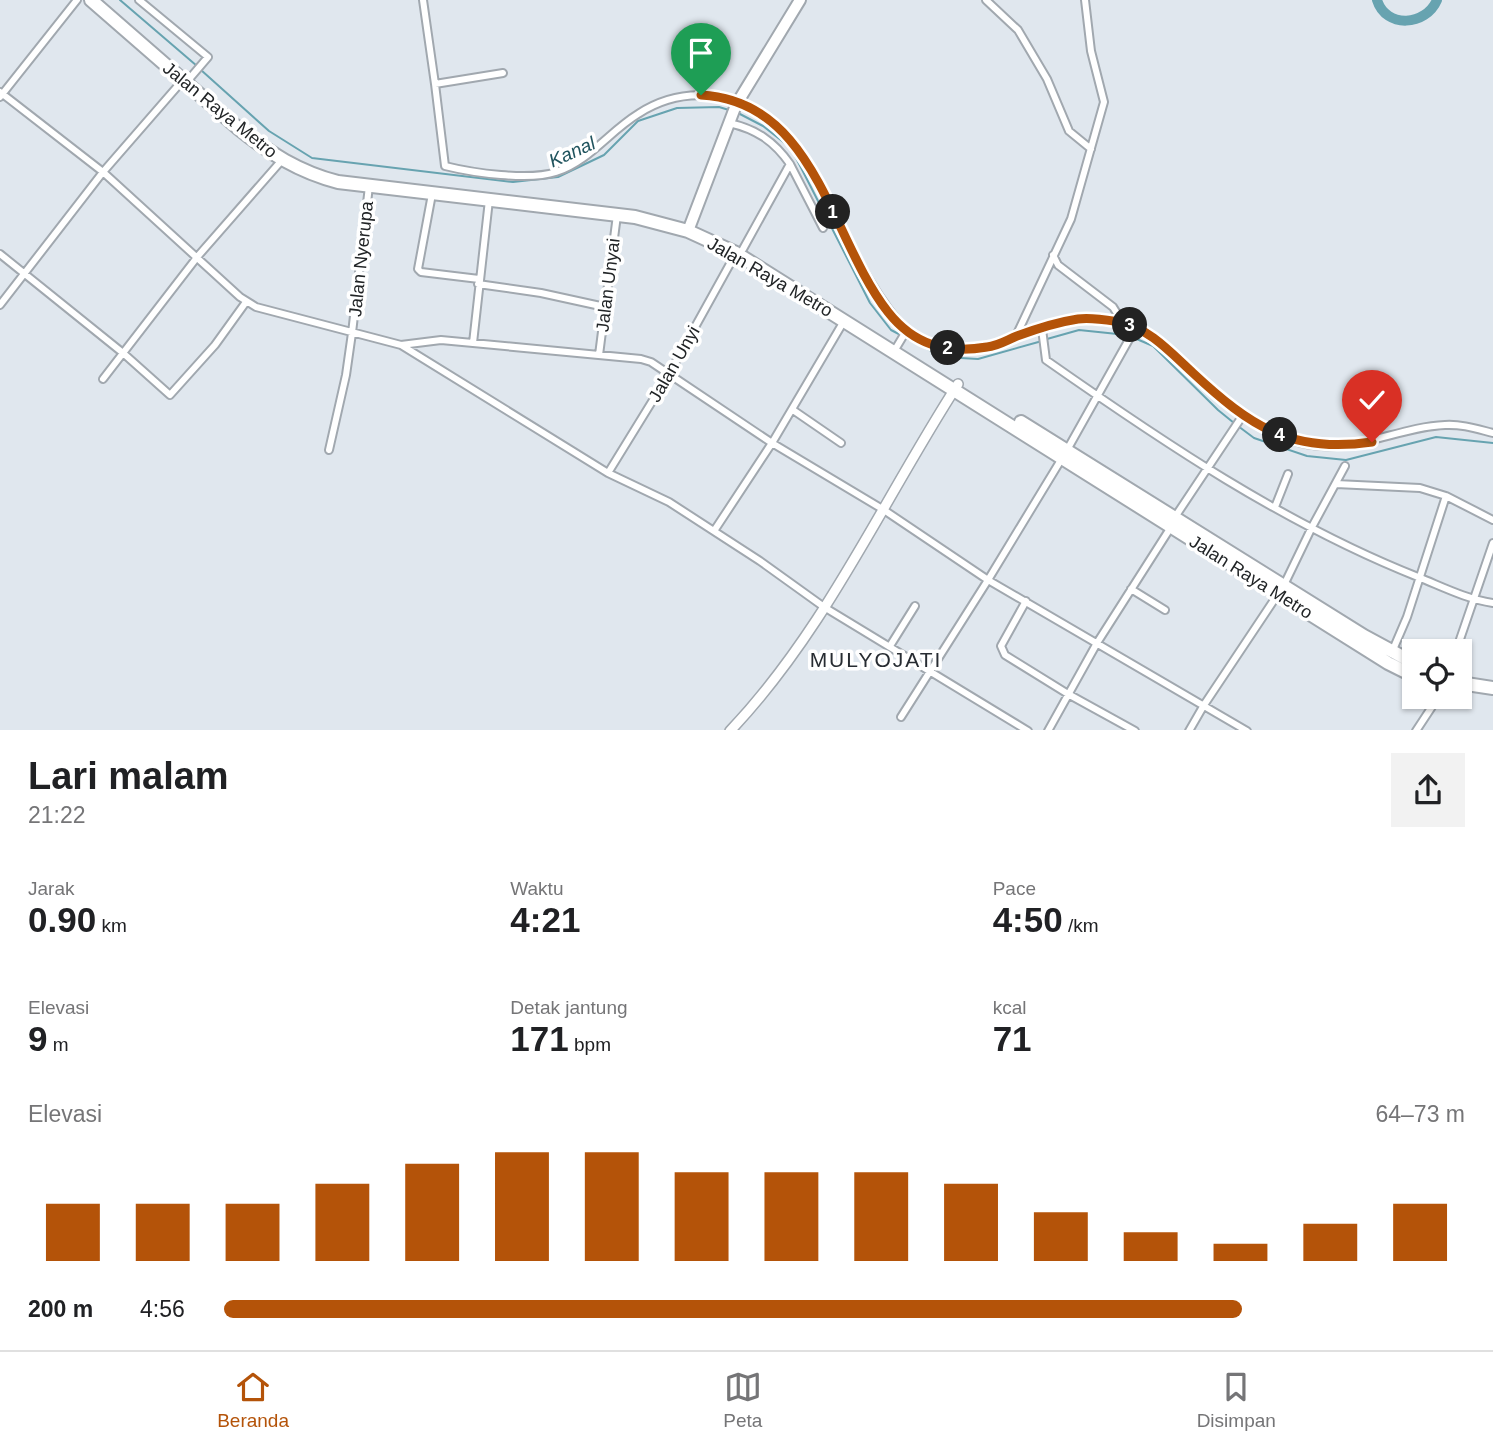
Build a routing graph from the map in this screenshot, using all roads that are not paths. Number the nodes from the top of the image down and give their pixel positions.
1 (77, 0) edge
2 (91, 0) edge
3 (100, 0) edge
4 (139, 0) edge
5 (423, 0) edge
6 (800, 0) edge
7 (986, 0) edge
8 (1084, 0) edge
9 (503, 73) dead end
10 (186, 79) junction
11 (435, 84) junction
12 (1, 94) edge
13 (737, 103) junction
14 (730, 121) junction
15 (1091, 149) junction
16 (282, 160) junction
17 (790, 164) junction
18 (103, 172) junction
19 (369, 186) junction
20 (432, 194) junction
21 (489, 200) junction
22 (617, 214) junction
23 (689, 229) junction
24 (823, 229) dead end
25 (740, 251) junction
26 (0, 254) edge
27 (1053, 255) junction
28 (198, 256) junction
29 (25, 274) junction
30 (478, 281) junction
31 (246, 302) junction
32 (0, 305) edge
33 (605, 307) junction
34 (844, 321) junction
35 (1123, 323) junction
36 (1136, 330) junction
37 (1042, 331) junction
38 (352, 332) junction
39 (906, 334) junction
40 (1016, 337) junction
41 (473, 343) junction
42 (401, 345) junction
43 (897, 347) junction
44 (123, 353) junction
45 (599, 355) junction
46 (669, 374) junction
47 (103, 379) dead end
48 (956, 387) junction
49 (1098, 396) junction
50 (793, 410) junction
51 (1242, 416) junction
52 (1493, 433) edge
53 (772, 443) junction
54 (841, 443) dead end
55 (329, 450) dead end
56 (1065, 453) junction
57 (1345, 466) dead end
58 (1206, 468) junction
59 (608, 473) junction
60 (1288, 474) dead end
61 (1336, 484) junction
62 (1446, 496) junction
63 (1275, 507) junction
64 (884, 510) junction
65 (1493, 520) edge
66 (1173, 522) junction
67 (1312, 527) junction
68 (714, 531) junction
69 (1493, 543) edge
70 (1419, 578) junction
71 (988, 580) junction
72 (1131, 589) junction
73 (1282, 589) junction
74 (1473, 600) junction
75 (1026, 601) junction
76 (1493, 603) edge
77 (915, 606) dead end
78 (824, 607) junction
79 (1165, 610) dead end
80 (1460, 639) edge
81 (1097, 643) junction
82 (890, 646) junction
83 (1392, 652) junction
84 (1402, 657) edge
85 (1402, 670) edge
86 (929, 671) junction
87 (1472, 685) edge
88 (1493, 688) edge
89 (1472, 691) edge
90 (1493, 693) edge
91 (1068, 694) junction
92 (1204, 705) junction
93 (1430, 709) edge
94 (901, 717) dead end
95 (730, 730) edge
96 (1028, 730) edge
97 (1048, 730) edge
98 (1135, 730) edge
99 (1189, 730) edge
100 (1247, 730) edge
101 (1416, 730) edge

1 - 12 street
2 - 10 highway, Jalan Raya Metro
3 - 10 highway
4 - 10 street
5 - 11 street
6 - 13 main road
7 - 15 street
8 - 15 street
9 - 11 street
10 - 16 highway, Jalan Raya Metro
10 - 18 street
10 - 23 highway
11 - 13 street
12 - 18 street
13 - 14 main road
13 - 39 street
14 - 17 street
14 - 23 main road
15 - 27 street
16 - 19 highway, Jalan Raya Metro
16 - 28 street
17 - 24 street
17 - 25 street, Jalan Unyi
18 - 28 street
18 - 29 street
19 - 20 highway, Jalan Raya Metro
19 - 38 street, Jalan Nyerupa
20 - 21 highway, Jalan Raya Metro
20 - 30 street
21 - 22 highway, Jalan Raya Metro
21 - 30 street
22 - 23 highway, Jalan Raya Metro
22 - 33 street, Jalan Unyai
23 - 25 highway
25 - 34 highway, Jalan Raya Metro
25 - 43 highway
25 - 46 street, Jalan Unyi
26 - 29 street
27 - 35 street
27 - 40 street
28 - 31 street
28 - 44 street
29 - 32 street
29 - 44 street
30 - 33 street
30 - 41 street
31 - 38 street
31 - 44 street
33 - 45 street, Jalan Unyai
34 - 48 highway, Jalan Raya Metro
34 - 50 street
35 - 36 street
35 - 37 street
36 - 49 street
36 - 51 street
37 - 40 street
37 - 49 street
38 - 42 street
38 - 55 street, Jalan Nyerupa
39 - 40 street
39 - 43 street
41 - 42 street
41 - 45 street
42 - 59 street
43 - 48 highway
44 - 47 street
45 - 46 street
46 - 53 street
46 - 59 street, Jalan Unyi
48 - 56 highway
48 - 64 street
49 - 56 street
49 - 58 street
50 - 53 street
50 - 54 street
51 - 52 street
51 - 58 street
53 - 64 street
53 - 68 street
56 - 66 highway
56 - 71 street
57 - 61 street
58 - 63 street
58 - 66 street
59 - 68 street
60 - 63 street
61 - 62 street
61 - 67 street
62 - 65 street
62 - 70 street
63 - 67 street
64 - 71 street
64 - 78 street
66 - 72 street
66 - 73 highway
67 - 70 street
67 - 73 street
68 - 78 street
69 - 74 street
70 - 74 street
70 - 83 street
71 - 75 street
71 - 86 street
72 - 79 street
72 - 81 street
73 - 83 highway
73 - 85 highway, Jalan Raya Metro
73 - 92 street
74 - 76 street
74 - 80 street
75 - 81 street
75 - 91 street
77 - 82 street
78 - 82 street
78 - 95 street
81 - 91 street
81 - 92 street
82 - 86 street
83 - 84 highway
86 - 94 street
86 - 96 street
87 - 88 highway
89 - 90 highway
91 - 97 street
91 - 98 street
92 - 99 street
92 - 100 street
93 - 101 street

